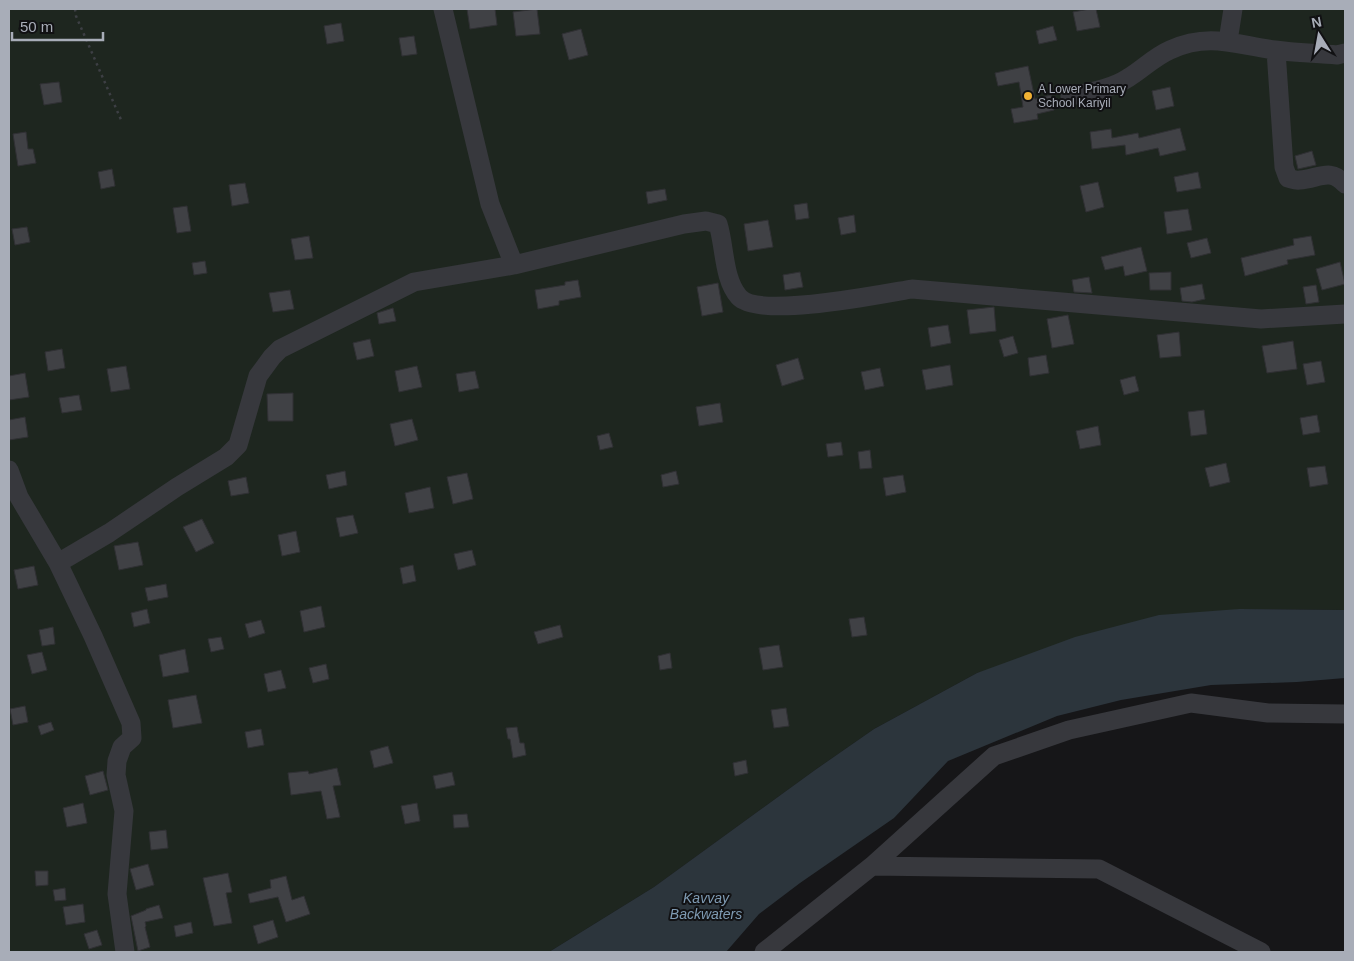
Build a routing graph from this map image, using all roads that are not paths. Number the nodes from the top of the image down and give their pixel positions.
1 (443, 9) edge
2 (1233, 9) edge
3 (1228, 41) junction
4 (1276, 50) junction
5 (1345, 53) edge
6 (1070, 96) dead end
7 (1345, 184) edge
8 (514, 265) junction
9 (1345, 314) edge
10 (9, 470) edge
11 (58, 563) junction
12 (1345, 714) edge
13 (872, 866) junction
14 (125, 952) edge
15 (764, 952) edge
16 (1261, 952) edge

1 - 8 street
2 - 3 street
3 - 4 street
3 - 6 street
4 - 5 street
4 - 7 street
8 - 9 street
8 - 11 street
10 - 11 street
11 - 14 street
12 - 13 street
13 - 15 street
13 - 16 street

